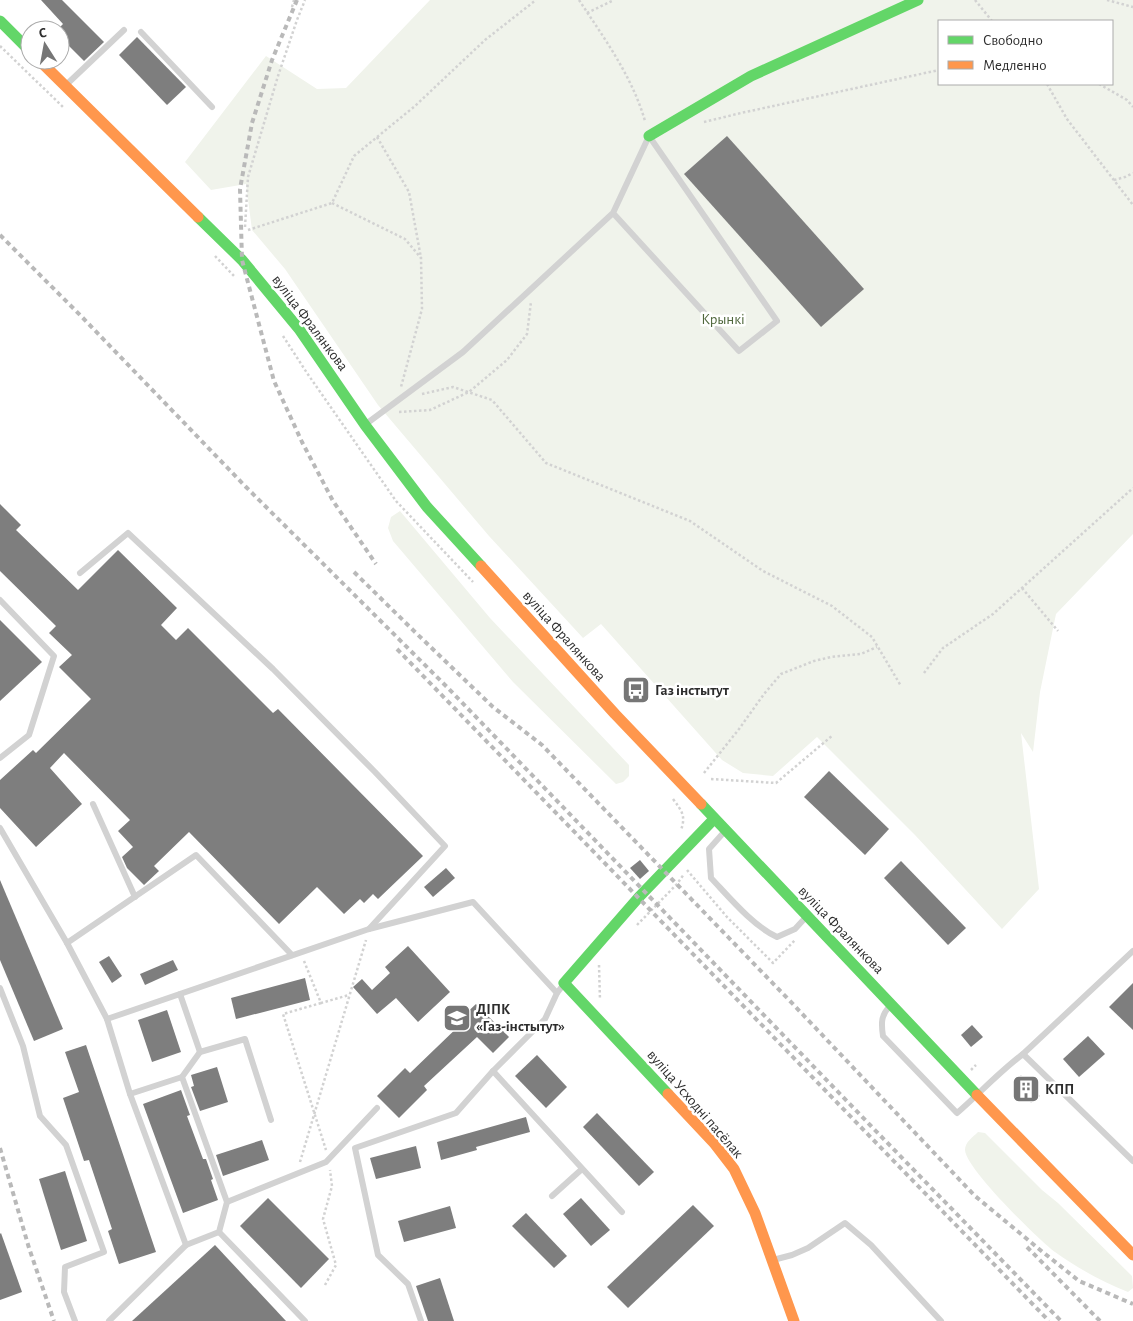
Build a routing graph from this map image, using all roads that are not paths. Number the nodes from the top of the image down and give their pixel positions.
1 (918, 0) edge
2 (0, 21) edge
3 (124, 30) dead end
4 (141, 32) dead end
5 (20, 41) edge
6 (49, 70) edge
7 (65, 86) junction
8 (212, 107) dead end
9 (649, 136) junction
10 (613, 213) junction
11 (365, 425) junction
12 (80, 572) dead end
13 (0, 600) edge
14 (0, 758) edge
15 (93, 804) dead end
16 (714, 819) junction
17 (0, 828) edge
18 (726, 831) junction
19 (135, 897) junction
20 (807, 916) junction
21 (369, 929) junction
22 (67, 943) junction
23 (1133, 951) edge
24 (292, 955) junction
25 (564, 983) junction
26 (0, 988) edge
27 (557, 993) junction
28 (180, 994) junction
29 (891, 1005) junction
30 (107, 1019) junction
31 (200, 1052) junction
32 (1023, 1054) junction
33 (493, 1071) junction
34 (182, 1076) junction
35 (130, 1094) junction
36 (978, 1096) junction
37 (377, 1108) dead end
38 (272, 1120) dead end
39 (1133, 1162) edge
40 (582, 1169) junction
41 (552, 1196) dead end
42 (227, 1202) junction
43 (622, 1212) dead end
44 (219, 1232) junction
45 (186, 1246) junction
46 (1133, 1255) edge
47 (773, 1260) junction
48 (75, 1321) edge
49 (109, 1321) edge
50 (305, 1321) edge
51 (421, 1321) edge
52 (794, 1321) edge
53 (941, 1321) edge

1 - 9 main road
2 - 5 main road
3 - 7 lane
4 - 8 lane
6 - 7 main road, вуліца Фралянкова
7 - 11 main road, вуліца Фралянкова
9 - 10 lane
9 - 10 lane
10 - 11 lane
11 - 16 main road, вуліца Фралянкова
12 - 21 lane
13 - 14 lane
15 - 19 lane
16 - 18 main road, вуліца Фралянкова
16 - 25 main road
17 - 22 lane
18 - 20 main road, вуліца Фралянкова
18 - 20 lane
19 - 22 lane
19 - 24 lane
20 - 29 main road, вуліца Фралянкова
21 - 24 lane
21 - 27 lane
22 - 30 lane
23 - 32 lane
24 - 28 lane
25 - 27 lane
25 - 47 main road, вуліца Усходні пасёлак
26 - 48 lane
27 - 33 lane
28 - 30 lane
28 - 31 lane
29 - 36 main road, вуліца Фралянкова
29 - 36 lane
30 - 35 lane
31 - 34 lane
31 - 38 lane
32 - 36 lane
32 - 39 lane
33 - 40 lane
33 - 51 lane
34 - 35 lane
34 - 42 lane
35 - 45 lane
36 - 46 main road, вуліца Фралянкова
37 - 42 lane
40 - 41 lane
40 - 43 lane
42 - 44 lane
44 - 45 lane
44 - 50 lane
45 - 49 lane
47 - 52 main road, вуліца Усходні пасёлак
47 - 53 lane

